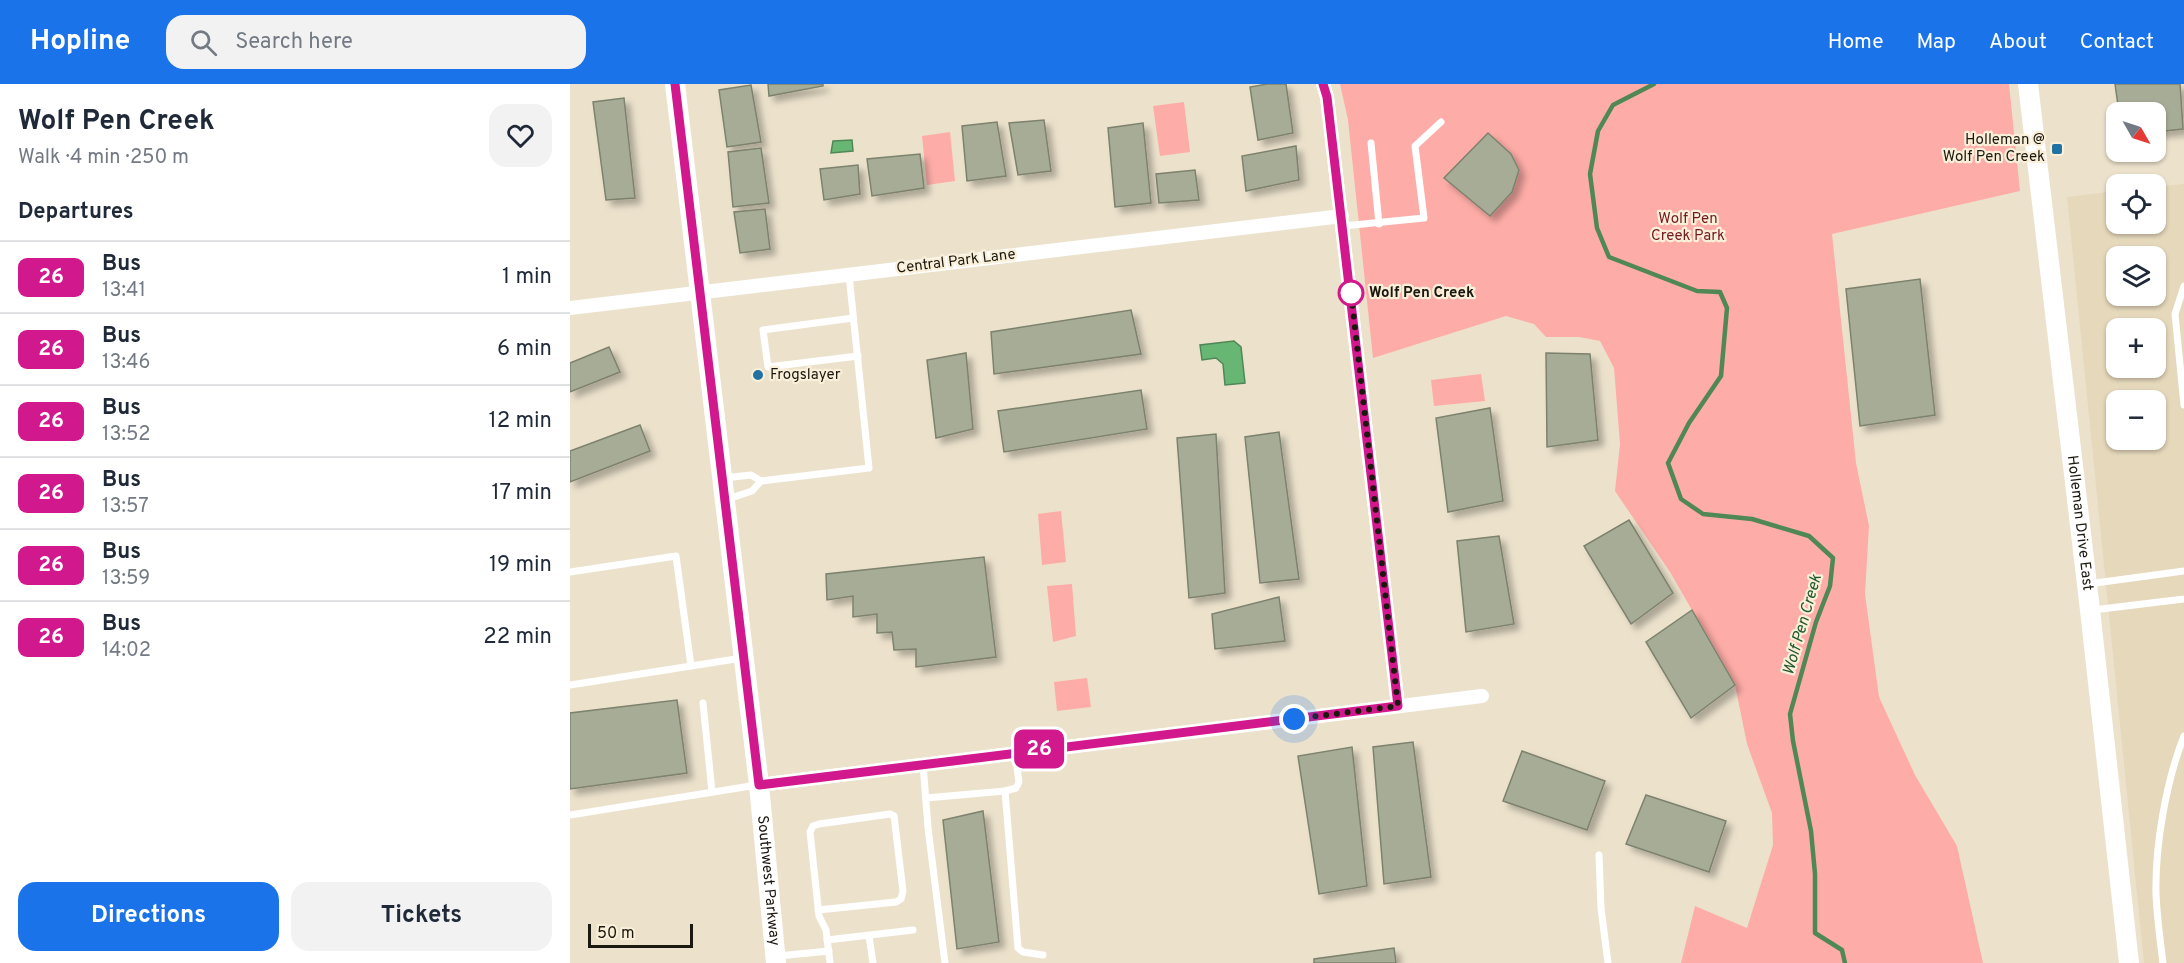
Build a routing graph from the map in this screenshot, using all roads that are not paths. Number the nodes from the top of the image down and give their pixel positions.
1 (675, 84) edge
2 (1323, 84) edge
3 (2028, 84) edge
4 (1441, 122) dead end
5 (1371, 143) dead end
6 (1342, 221) junction
7 (1379, 224) junction
8 (849, 275) junction
9 (2184, 286) edge
10 (699, 294) junction
11 (570, 308) edge
12 (853, 318) junction
13 (858, 356) junction
14 (2184, 405) edge
15 (722, 478) junction
16 (761, 481) junction
17 (726, 500) junction
18 (570, 572) edge
19 (2184, 572) edge
20 (2086, 585) junction
21 (2184, 599) edge
22 (2090, 610) junction
23 (744, 657) junction
24 (691, 666) junction
25 (570, 686) edge
26 (1482, 696) dead end
27 (703, 703) dead end
28 (1398, 706) junction
29 (2184, 736) edge
30 (1015, 752) junction
31 (923, 764) junction
32 (759, 785) junction
33 (1005, 791) junction
34 (711, 792) junction
35 (926, 798) junction
36 (570, 815) edge
37 (1599, 855) dead end
38 (818, 910) junction
39 (913, 930) dead end
40 (869, 936) junction
41 (827, 940) junction
42 (829, 951) junction
43 (1043, 955) dead end
44 (776, 960) edge
45 (830, 963) edge
46 (873, 963) edge
47 (945, 963) edge
48 (1608, 963) edge
49 (2129, 963) edge
50 (2163, 963) edge

1 - 10 main road, Southwest Parkway
2 - 6 street
3 - 20 main road, Holleman Drive East
4 - 7 lane
5 - 7 lane
6 - 7 lane
6 - 8 street, Central Park Lane
6 - 28 street
8 - 10 street, Central Park Lane
8 - 12 lane
9 - 14 lane
10 - 11 street, Central Park Lane
10 - 15 main road, Southwest Parkway
12 - 13 lane
12 - 13 lane
13 - 16 lane
15 - 16 lane
15 - 17 main road, Southwest Parkway
16 - 17 lane
17 - 23 main road, Southwest Parkway
18 - 24 lane
19 - 20 lane
20 - 22 main road, Holleman Drive East
21 - 22 lane
22 - 49 main road, Holleman Drive East
23 - 24 lane
23 - 32 main road, Southwest Parkway
24 - 25 lane
26 - 28 street
27 - 34 lane
28 - 30 street
29 - 50 lane
30 - 31 street
30 - 33 lane
31 - 32 street
31 - 35 lane
32 - 34 lane
32 - 44 main road, Southwest Parkway
33 - 35 lane
33 - 43 lane
34 - 36 lane
35 - 47 lane
37 - 48 lane
38 - 38 lane
38 - 41 lane
39 - 40 lane
40 - 41 lane
40 - 46 lane
41 - 42 lane
42 - 44 lane
42 - 45 lane

